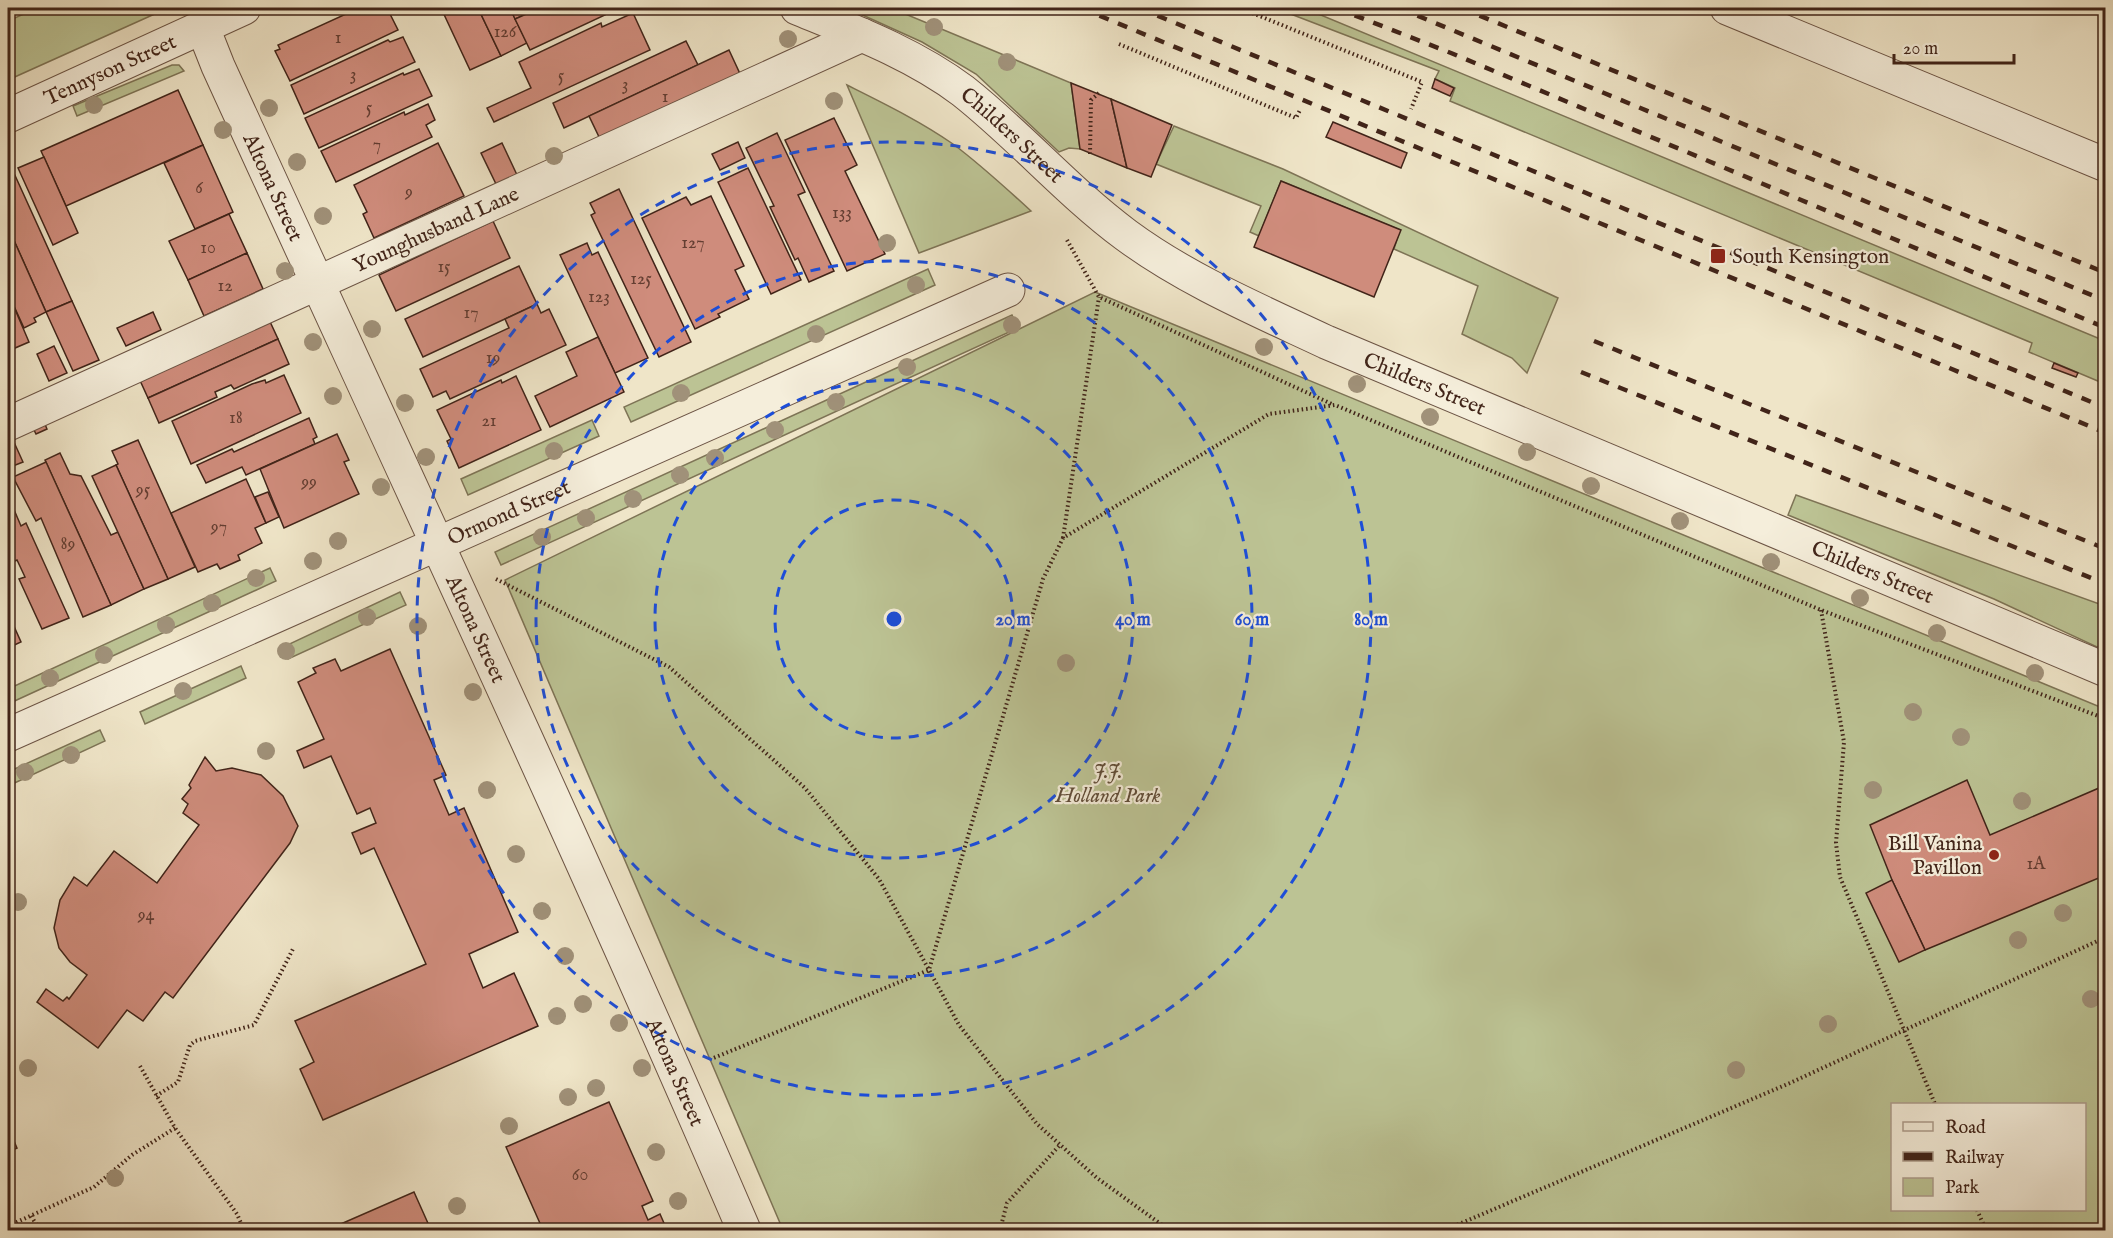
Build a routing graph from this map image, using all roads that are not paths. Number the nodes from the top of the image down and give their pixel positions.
1 (244, 8) edge
2 (797, 8) edge
3 (1727, 8) edge
4 (203, 28) junction
5 (862, 35) junction
6 (8, 116) edge
7 (2106, 165) edge
8 (317, 283) junction
9 (1008, 290) dead end
10 (8, 424) edge
11 (438, 544) junction
12 (2106, 670) edge
13 (8, 735) edge
14 (744, 1230) edge

1 - 4 street, Tennyson Street
2 - 5 street, Childers Street
3 - 7 street
4 - 6 street, Tennyson Street
4 - 8 street, Altona Street
5 - 8 street, Younghusband Lane
5 - 12 street, Childers Street
8 - 10 street, Younghusband Lane
8 - 11 street, Altona Street
9 - 11 street, Ormond Street
11 - 13 street, Ormond Street
11 - 14 street, Altona Street

